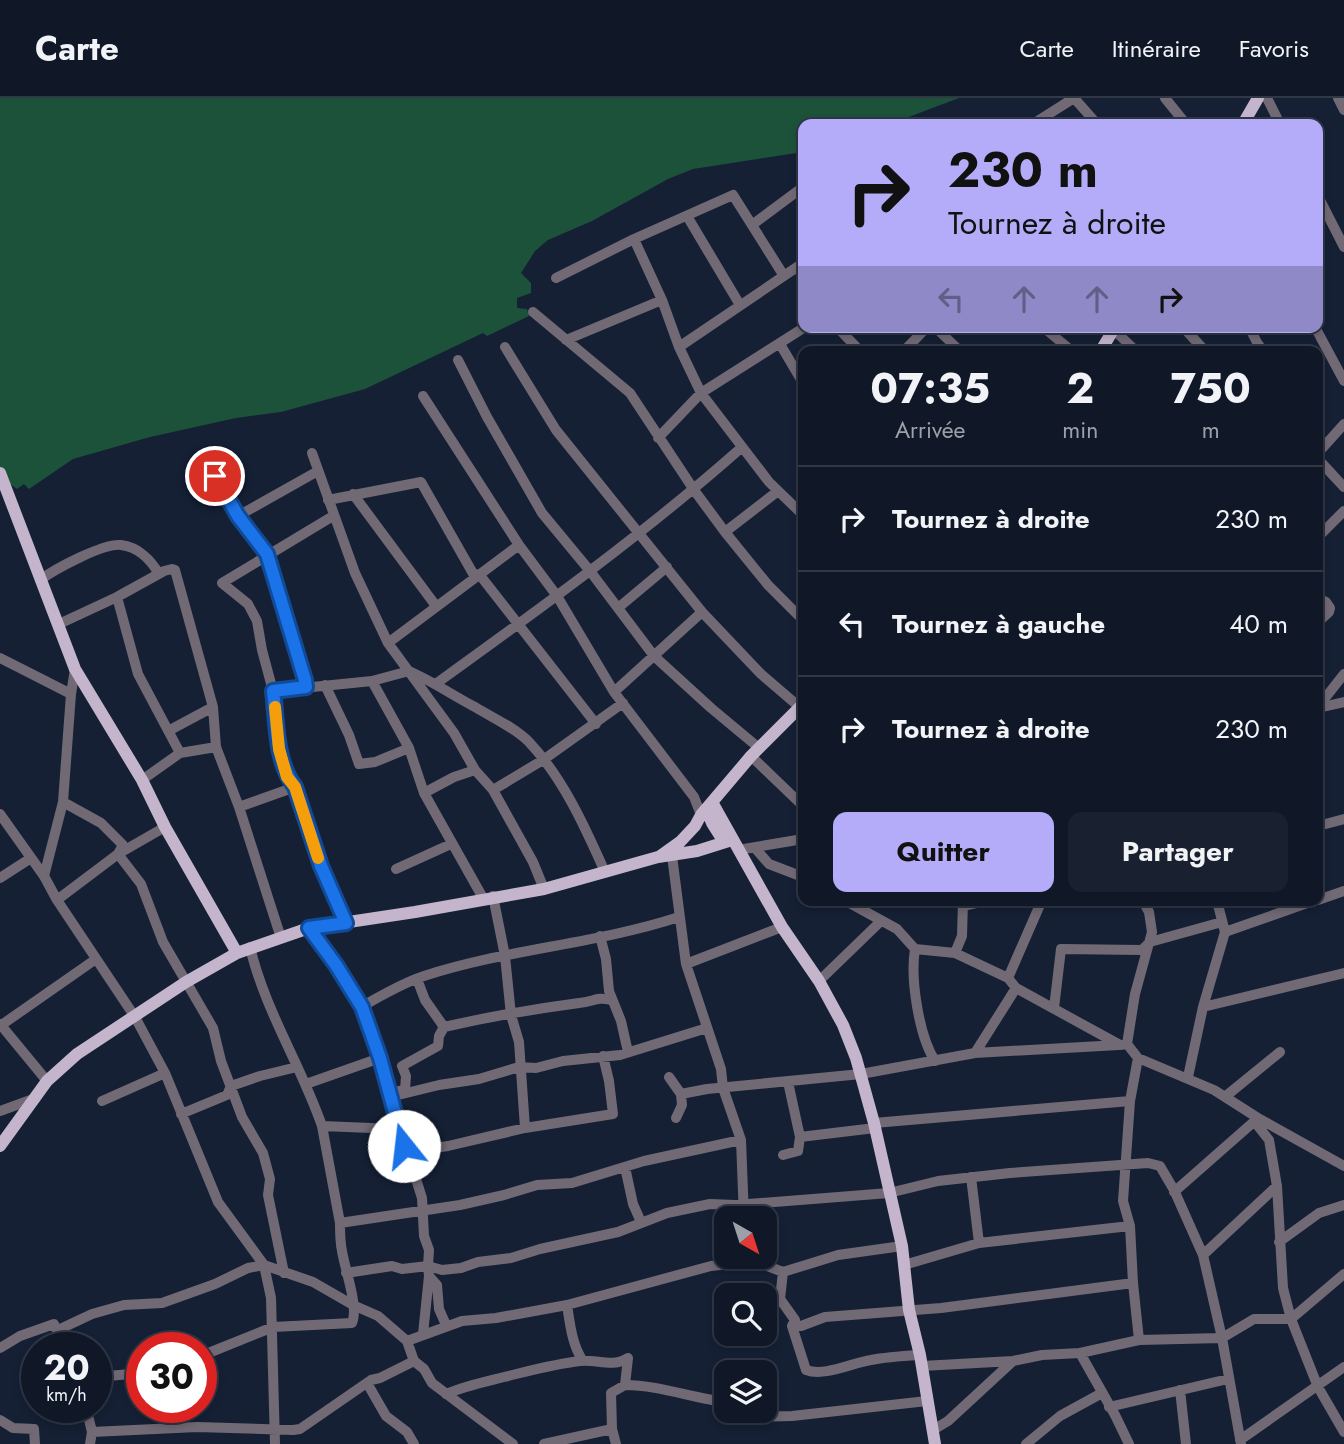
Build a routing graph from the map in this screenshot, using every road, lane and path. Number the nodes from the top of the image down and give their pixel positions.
1 (1074, 98) edge
2 (1165, 98) edge
3 (1258, 98) edge
4 (1267, 98) edge
5 (1338, 98) edge
6 (1344, 110) edge
7 (1041, 119) edge
8 (1093, 119) edge
9 (1182, 119) edge
10 (1245, 119) edge
11 (1278, 119) edge
12 (798, 191) edge
13 (1323, 206) edge
14 (687, 216) junction
15 (752, 225) junction
16 (634, 239) junction
17 (1344, 247) edge
18 (798, 266) edge
19 (784, 276) junction
20 (555, 278) dead end
21 (662, 300) junction
22 (740, 305) junction
23 (533, 312) dead end
24 (798, 332) edge
25 (842, 333) edge
26 (921, 333) edge
27 (941, 333) edge
28 (1050, 333) edge
29 (1119, 333) edge
30 (1189, 333) edge
31 (1318, 333) edge
32 (566, 340) junction
33 (780, 344) junction
34 (855, 346) edge
35 (909, 346) edge
36 (955, 346) edge
37 (1066, 346) edge
38 (1131, 346) edge
39 (1200, 346) edge
40 (505, 347) dead end
41 (679, 347) junction
42 (458, 360) dead end
43 (798, 375) edge
44 (1344, 382) edge
45 (701, 393) junction
46 (423, 396) dead end
47 (1344, 424) edge
48 (658, 438) junction
49 (741, 447) junction
50 (1323, 447) edge
51 (312, 453) dead end
52 (1323, 464) edge
53 (318, 471) junction
54 (0, 473) edge
55 (215, 476) dead end
56 (1344, 487) edge
57 (694, 490) junction
58 (778, 491) junction
59 (353, 494) junction
60 (328, 500) junction
61 (798, 510) edge
62 (1344, 511) edge
63 (238, 516) junction
64 (333, 516) junction
65 (639, 532) junction
66 (725, 532) junction
67 (1323, 532) edge
68 (519, 545) junction
69 (267, 554) junction
70 (667, 567) junction
71 (590, 570) junction
72 (159, 575) junction
73 (477, 576) junction
74 (40, 580) junction
75 (557, 596) junction
76 (117, 597) junction
77 (1323, 600) edge
78 (436, 606) junction
79 (618, 608) junction
80 (702, 612) junction
81 (798, 615) edge
82 (1323, 617) edge
83 (59, 624) junction
84 (517, 625) junction
85 (388, 643) junction
86 (654, 656) junction
87 (0, 658) edge
88 (75, 669) junction
89 (409, 671) junction
90 (1344, 674) edge
91 (372, 681) junction
92 (437, 684) junction
93 (325, 685) junction
94 (306, 687) junction
95 (273, 691) junction
96 (614, 692) junction
97 (71, 694) junction
98 (1323, 698) edge
99 (1323, 702) edge
100 (1344, 702) edge
101 (623, 703) junction
102 (798, 704) edge
103 (213, 707) junction
104 (798, 711) edge
105 (596, 724) junction
106 (170, 730) junction
107 (216, 747) junction
108 (409, 748) junction
109 (755, 752) junction
110 (180, 753) junction
111 (543, 760) junction
112 (475, 770) junction
113 (142, 780) junction
114 (295, 787) junction
115 (493, 790) junction
116 (424, 793) junction
117 (798, 800) edge
118 (63, 802) junction
119 (239, 807) junction
120 (707, 809) junction
121 (0, 814) edge
122 (1344, 819) edge
123 (4, 824) edge
124 (1323, 825) edge
125 (165, 827) junction
126 (798, 840) edge
127 (451, 844) junction
128 (731, 844) junction
129 (755, 848) junction
130 (118, 854) junction
131 (672, 856) junction
132 (31, 858) junction
133 (658, 858) junction
134 (396, 869) dead end
135 (605, 872) junction
136 (798, 875) edge
137 (44, 876) junction
138 (0, 878) edge
139 (544, 888) junction
140 (1344, 891) edge
141 (488, 897) junction
142 (1323, 898) edge
143 (57, 900) junction
144 (855, 906) edge
145 (963, 906) edge
146 (1038, 906) edge
147 (1145, 906) edge
148 (1218, 906) edge
149 (1295, 906) edge
150 (679, 917) junction
151 (881, 921) junction
152 (346, 923) junction
153 (782, 927) junction
154 (1224, 927) junction
155 (309, 928) junction
156 (600, 936) junction
157 (281, 938) junction
158 (1150, 942) junction
159 (250, 947) junction
160 (915, 949) junction
161 (237, 953) junction
162 (955, 953) junction
163 (505, 956) junction
164 (96, 959) junction
165 (686, 964) junction
166 (1344, 972) edge
167 (1008, 978) junction
168 (417, 979) junction
169 (819, 981) junction
170 (186, 982) junction
171 (1016, 988) junction
172 (611, 1000) junction
173 (362, 1007) junction
174 (1203, 1007) junction
175 (1055, 1008) junction
176 (511, 1015) junction
177 (135, 1017) junction
178 (1, 1025) edge
179 (444, 1027) junction
180 (707, 1028) junction
181 (1123, 1045) junction
182 (628, 1052) junction
183 (1280, 1052) dead end
184 (975, 1053) junction
185 (603, 1056) junction
186 (380, 1058) junction
187 (1138, 1058) junction
188 (936, 1061) junction
189 (297, 1067) junction
190 (519, 1067) junction
191 (165, 1073) junction
192 (861, 1074) junction
193 (669, 1077) dead end
194 (1188, 1077) junction
195 (47, 1081) junction
196 (788, 1082) junction
197 (306, 1084) junction
198 (231, 1086) junction
199 (723, 1088) junction
200 (681, 1094) junction
201 (389, 1095) junction
202 (1226, 1097) junction
203 (37, 1098) junction
204 (102, 1101) dead end
205 (1130, 1101) junction
206 (0, 1111) edge
207 (181, 1114) junction
208 (676, 1118) dead end
209 (1256, 1119) junction
210 (322, 1126) junction
211 (875, 1126) junction
212 (525, 1128) junction
213 (400, 1133) junction
214 (800, 1137) junction
215 (741, 1140) junction
216 (0, 1146) edge
217 (408, 1152) junction
218 (783, 1155) dead end
219 (1126, 1166) junction
220 (1344, 1166) edge
221 (625, 1167) junction
222 (971, 1177) junction
223 (1277, 1186) junction
224 (1174, 1192) junction
225 (889, 1193) junction
226 (744, 1204) junction
227 (1344, 1205) edge
228 (422, 1209) junction
229 (641, 1222) junction
230 (340, 1223) junction
231 (1130, 1226) junction
232 (1279, 1242) junction
233 (979, 1243) junction
234 (902, 1246) junction
235 (1203, 1255) junction
236 (264, 1265) junction
237 (714, 1265) edge
238 (904, 1265) junction
239 (775, 1269) edge
240 (428, 1271) junction
241 (783, 1272) junction
242 (284, 1273) junction
243 (346, 1273) junction
244 (1344, 1274) edge
245 (1133, 1283) junction
246 (353, 1305) junction
247 (567, 1305) junction
248 (909, 1310) junction
249 (1291, 1319) junction
250 (446, 1325) junction
251 (792, 1326) junction
252 (273, 1327) junction
253 (58, 1330) joint
254 (423, 1334) junction
255 (1222, 1338) junction
256 (407, 1340) junction
257 (1139, 1340) junction
258 (0, 1349) edge
259 (217, 1350) edge
260 (1080, 1353) junction
261 (583, 1360) junction
262 (921, 1360) junction
263 (414, 1361) junction
264 (1013, 1361) junction
265 (1344, 1367) edge
266 (1228, 1379) junction
267 (368, 1383) junction
268 (625, 1385) junction
269 (1318, 1387) junction
270 (1180, 1390) junction
271 (1102, 1393) junction
272 (446, 1394) junction
273 (714, 1401) edge
274 (927, 1401) junction
275 (1109, 1407) junction
276 (777, 1416) edge
277 (0, 1420) edge
278 (90, 1423) edge
279 (171, 1423) edge
280 (174, 1427) junction
281 (274, 1429) junction
282 (612, 1429) junction
283 (933, 1430) junction
284 (92, 1432) junction
285 (1344, 1432) edge
286 (1240, 1442) edge
287 (35, 1444) edge
288 (90, 1444) edge
289 (275, 1444) edge
290 (414, 1444) edge
291 (513, 1444) edge
292 (544, 1444) edge
293 (616, 1444) edge
294 (935, 1444) edge
295 (1026, 1444) edge
296 (1129, 1444) edge
297 (1186, 1444) edge

1 - 7 street
1 - 8 street
2 - 9 street
3 - 10 main road
4 - 11 street
5 - 6 street
12 - 15 street
13 - 17 street
14 - 15 street
14 - 16 street
14 - 22 street
15 - 19 street
16 - 20 street
16 - 21 street
18 - 19 street
19 - 22 street
21 - 32 street
21 - 41 street
22 - 41 street
23 - 32 street
24 - 33 street
25 - 34 street
26 - 35 street
27 - 36 street
28 - 37 street
29 - 38 street
30 - 39 street
31 - 44 street
32 - 48 street
33 - 43 street
33 - 45 street
40 - 65 street
41 - 45 street
42 - 71 street
45 - 48 street
45 - 49 street
46 - 68 street
47 - 50 street
48 - 57 street
49 - 57 street
49 - 58 street
51 - 53 street
52 - 56 street
53 - 60 street
53 - 63 street
54 - 74 main road
55 - 63 street
57 - 65 street
57 - 66 street
58 - 61 street
58 - 66 street
59 - 60 street
59 - 73 street
59 - 78 street
60 - 64 street
62 - 67 street
63 - 69 street
64 - 69 street
64 - 85 street
65 - 70 street
65 - 71 street
66 - 81 street
68 - 73 street
68 - 75 street
69 - 94 street
69 - 95 street
70 - 79 street
70 - 80 street
71 - 75 street
71 - 79 street
72 - 74 street
72 - 76 street
72 - 103 street
73 - 78 street
73 - 84 street
74 - 83 main road
75 - 84 street
75 - 96 street
76 - 83 street
76 - 106 street
77 - 82 street
78 - 85 street
79 - 86 street
80 - 86 street
80 - 102 street
83 - 88 main road
84 - 92 street
84 - 105 street
85 - 89 street
86 - 96 street
86 - 109 street
87 - 97 street
88 - 97 street
88 - 113 main road
89 - 91 street
89 - 92 street
89 - 112 street
90 - 98 street
91 - 93 street
91 - 108 street
92 - 111 street
93 - 94 street
93 - 108 street
94 - 95 street
95 - 114 street
96 - 101 street
97 - 118 street
99 - 100 street
101 - 105 street
101 - 120 street
103 - 106 street
103 - 107 street
104 - 109 main road
105 - 111 street
106 - 110 street
107 - 110 street
107 - 119 street
108 - 116 street
109 - 117 street
109 - 120 main road
110 - 113 street
111 - 115 street
111 - 135 street
112 - 115 street
112 - 116 street
113 - 125 main road
114 - 119 street
114 - 152 street
115 - 139 street
116 - 127 street
118 - 130 street
118 - 137 street
119 - 157 street
120 - 128 main road
120 - 133 main road
121 - 123 street
122 - 124 street
123 - 132 street
125 - 130 street
125 - 161 main road
126 - 129 street
127 - 134 street
127 - 141 street
128 - 129 street
128 - 131 main road
128 - 153 main road
129 - 136 street
130 - 143 street
130 - 170 street
131 - 133 main road
131 - 150 street
132 - 137 street
132 - 138 street
133 - 135 main road
135 - 139 main road
137 - 143 street
139 - 141 main road
140 - 142 street
141 - 152 main road
141 - 163 street
143 - 164 street
144 - 151 street
145 - 162 street
146 - 167 street
147 - 158 street
148 - 154 street
149 - 154 street
150 - 156 street
150 - 165 street
151 - 160 street
151 - 169 street
152 - 155 main road
153 - 165 street
153 - 169 main road
154 - 158 street
154 - 174 street
155 - 157 main road
155 - 173 street
156 - 163 street
156 - 172 street
157 - 159 main road
158 - 175 street
158 - 181 street
159 - 161 main road
159 - 189 street
160 - 162 street
160 - 188 street
161 - 170 main road
162 - 167 street
163 - 168 street
163 - 176 street
164 - 177 street
164 - 178 street
165 - 180 street
166 - 174 street
167 - 171 street
168 - 173 street
168 - 179 street
169 - 192 main road
170 - 177 main road
170 - 198 street
171 - 175 street
171 - 184 street
172 - 176 street
172 - 182 street
173 - 186 street
174 - 194 street
175 - 181 street
176 - 179 street
176 - 190 street
177 - 191 street
177 - 195 main road
178 - 195 street
179 - 201 street
180 - 182 street
180 - 199 street
181 - 184 street
181 - 187 street
182 - 185 street
183 - 202 street
184 - 188 street
185 - 190 street
185 - 212 street
186 - 197 street
186 - 201 street
187 - 194 street
187 - 205 street
188 - 192 street
189 - 197 street
189 - 198 street
190 - 201 street
190 - 212 street
191 - 204 street
191 - 207 street
192 - 196 street
192 - 211 main road
193 - 200 street
194 - 202 street
195 - 203 main road
196 - 199 street
196 - 214 street
197 - 210 street
198 - 207 street
198 - 242 street
199 - 200 street
199 - 215 street
200 - 208 street
201 - 213 street
202 - 209 street
203 - 206 street
203 - 216 main road
205 - 211 street
205 - 219 street
207 - 236 street
209 - 220 street
209 - 223 street
209 - 224 street
210 - 213 street
210 - 230 street
211 - 214 street
211 - 225 main road
212 - 217 street
213 - 217 street
214 - 218 street
215 - 221 street
215 - 226 street
217 - 228 street
219 - 222 street
219 - 224 street
219 - 231 street
221 - 228 street
221 - 229 street
222 - 225 street
222 - 233 street
223 - 232 street
223 - 235 street
224 - 235 street
225 - 226 street
225 - 234 main road
226 - 229 street
227 - 232 street
228 - 230 street
228 - 240 street
229 - 240 street
230 - 243 street
231 - 233 street
231 - 245 street
232 - 249 street
233 - 238 street
234 - 238 main road
234 - 241 street
235 - 255 street
236 - 242 street
236 - 252 street
236 - 253 street
237 - 247 street
238 - 248 main road
239 - 241 street
240 - 243 street
240 - 250 street
240 - 254 street
241 - 251 street
242 - 246 street
243 - 246 street
244 - 249 street
245 - 248 street
245 - 257 street
246 - 252 street
246 - 256 street
247 - 250 street
247 - 261 street
248 - 251 street
248 - 262 main road
249 - 255 street
249 - 269 street
250 - 254 street
251 - 262 street
252 - 259 street
252 - 281 street
253 - 258 street
254 - 256 street
255 - 257 street
255 - 266 street
256 - 263 street
257 - 260 street
260 - 264 street
260 - 271 street
261 - 268 street
261 - 272 street
262 - 264 street
262 - 274 main road
263 - 267 street
263 - 272 street
264 - 283 street
265 - 269 street
266 - 270 street
266 - 286 street
267 - 281 street
267 - 290 street
268 - 273 street
268 - 282 street
269 - 285 street
269 - 286 street
270 - 275 street
270 - 297 street
271 - 275 street
271 - 295 street
272 - 291 street
274 - 276 street
274 - 283 main road
275 - 296 street
277 - 287 street
278 - 284 street
279 - 280 street
280 - 281 street
280 - 284 street
281 - 289 street
282 - 292 street
282 - 293 street
283 - 294 main road
284 - 288 street

